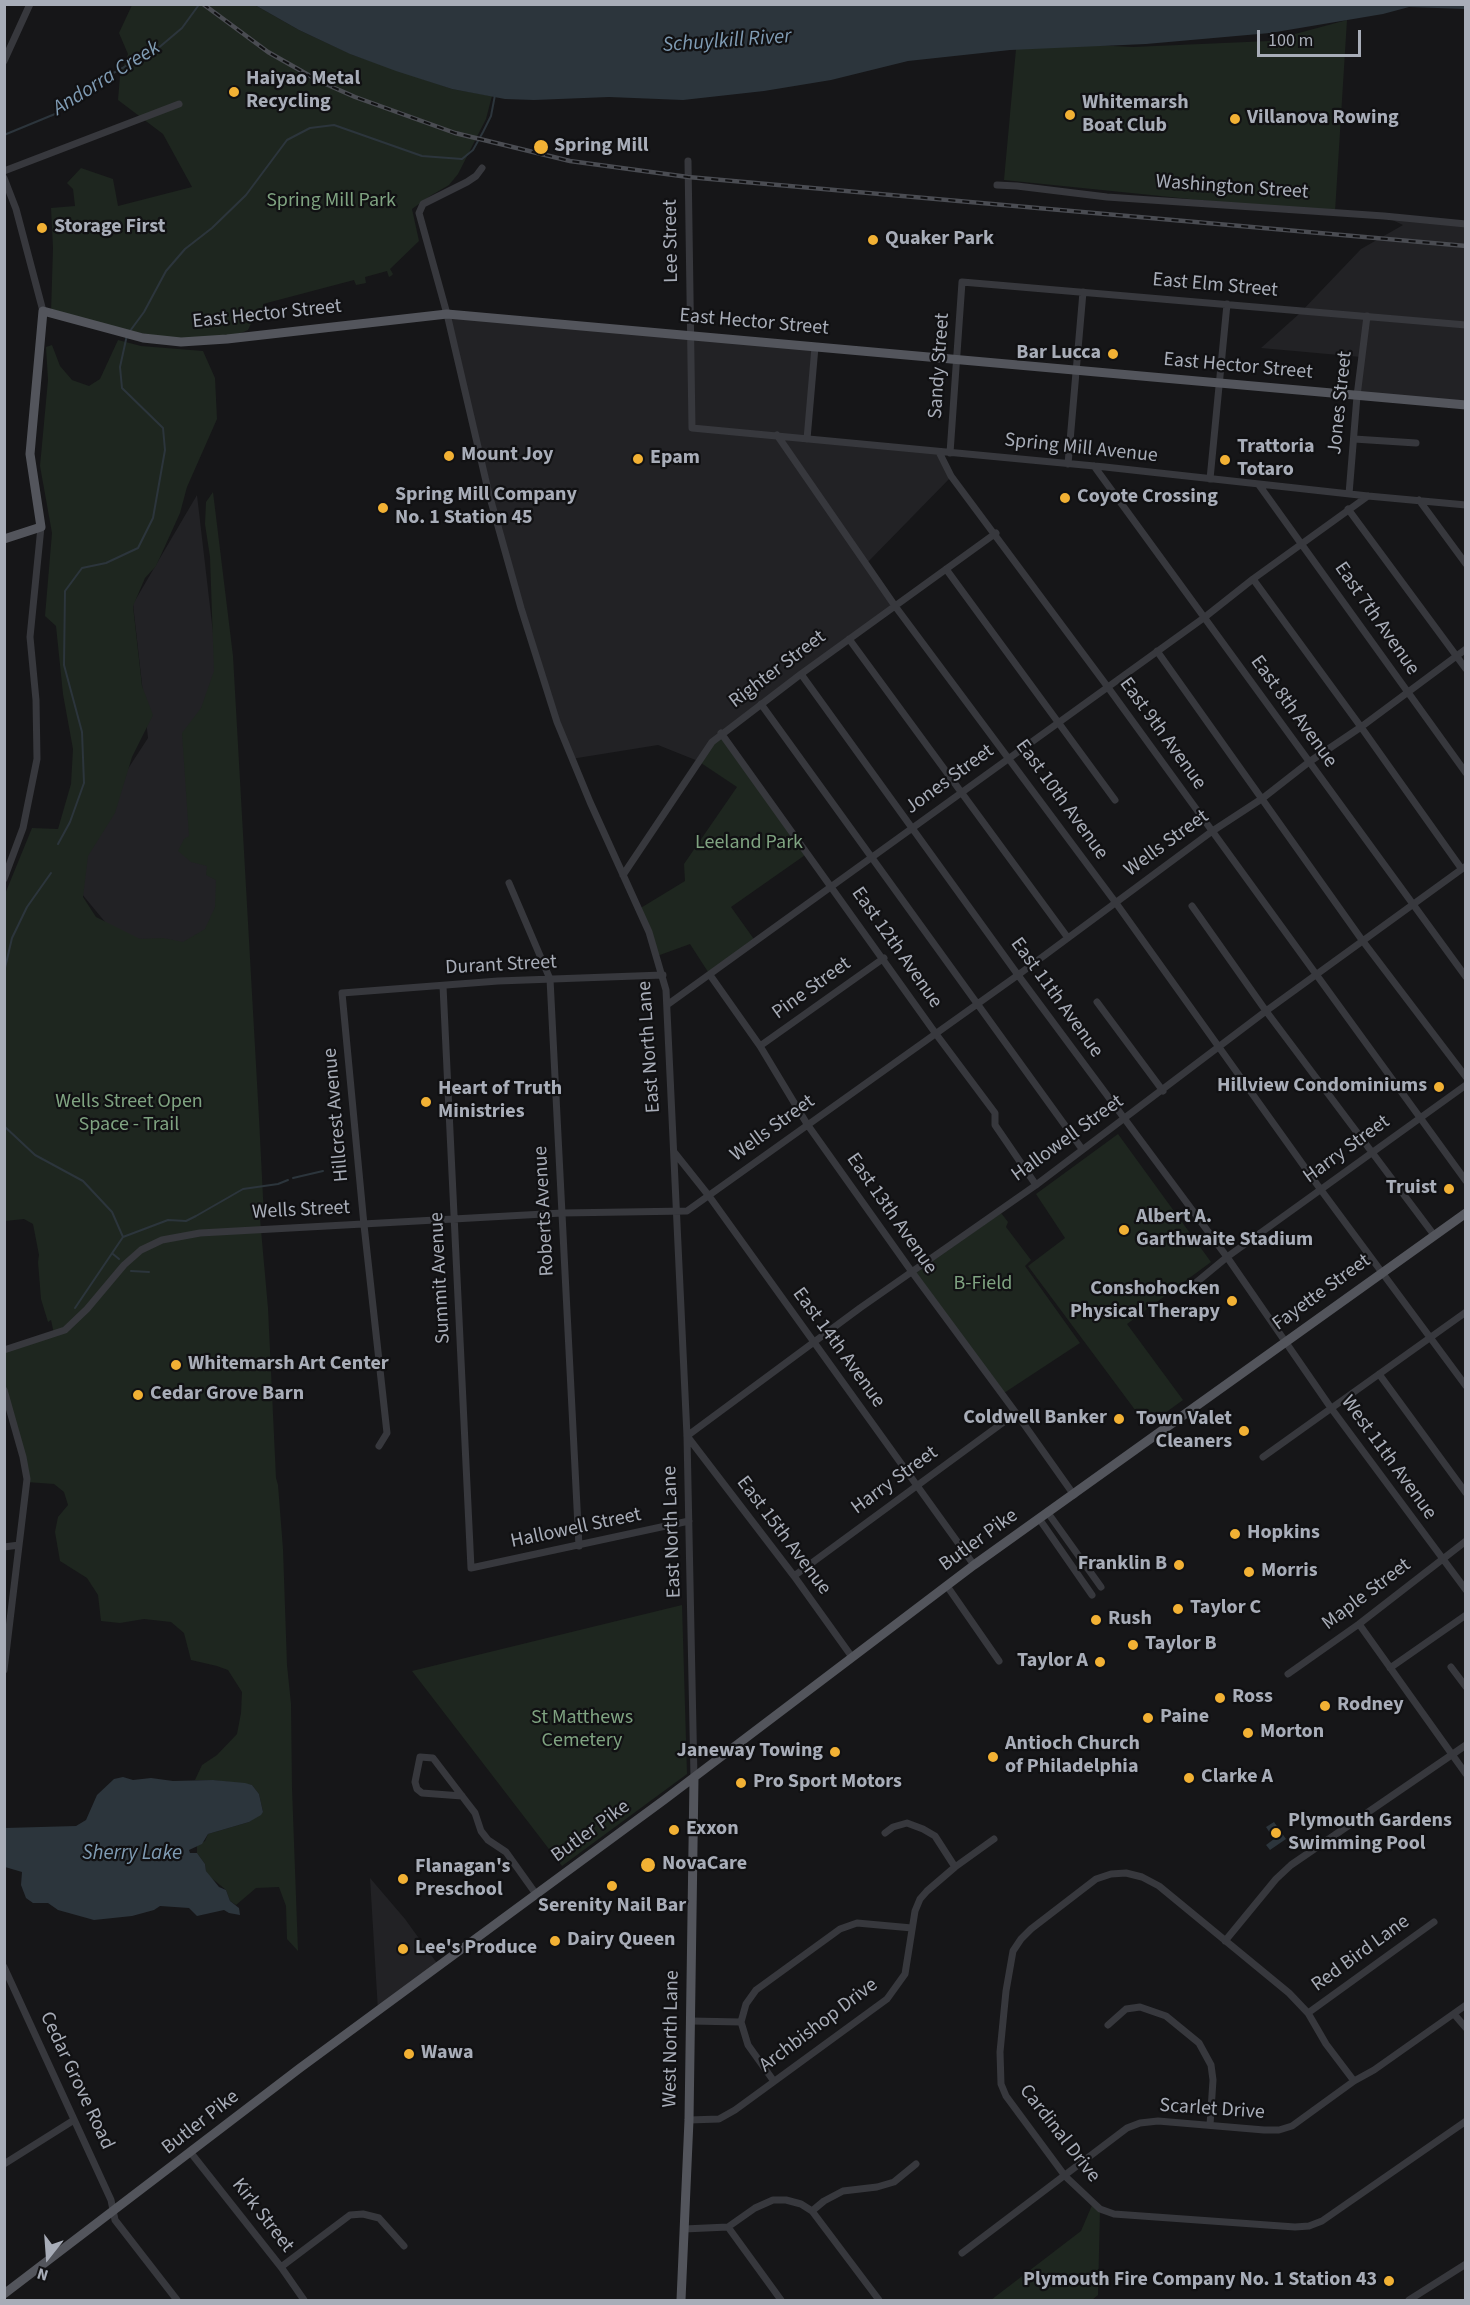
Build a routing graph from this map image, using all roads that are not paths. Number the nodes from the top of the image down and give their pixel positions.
1 (30, 4) edge
2 (4, 61) edge
3 (179, 104) dead end
4 (688, 161) dead end
5 (482, 168) dead end
6 (4, 171) edge
7 (4, 178) edge
8 (997, 185) dead end
9 (1466, 224) edge
10 (963, 282) joint
11 (1083, 292) junction
12 (1227, 304) junction
13 (43, 311) junction
14 (447, 314) junction
15 (1367, 316) junction
16 (1466, 325) edge
17 (691, 336) junction
18 (815, 347) junction
19 (958, 360) junction
20 (1075, 370) junction
21 (1219, 383) junction
22 (1357, 396) junction
23 (1465, 405) edge
24 (692, 429) joint
25 (777, 435) junction
26 (807, 439) junction
27 (1354, 439) junction
28 (1416, 443) dead end
29 (939, 452) junction
30 (950, 453) junction
31 (1068, 464) junction
32 (1094, 466) junction
33 (1210, 479) junction
34 (1259, 485) junction
35 (1349, 494) junction
36 (1368, 496) junction
37 (1419, 500) junction
38 (1466, 505) edge
39 (1348, 509) junction
40 (41, 527) junction
41 (996, 533) junction
42 (4, 539) edge
43 (1302, 544) junction
44 (1466, 564) edge
45 (946, 569) junction
46 (1252, 579) junction
47 (895, 606) junction
48 (1205, 617) junction
49 (849, 639) junction
50 (1466, 649) edge
51 (1157, 651) junction
52 (1456, 656) junction
53 (1466, 669) edge
54 (801, 674) junction
55 (1107, 686) junction
56 (1406, 691) junction
57 (761, 704) junction
58 (1058, 722) junction
59 (1361, 727) junction
60 (721, 734) junction
61 (1009, 758) junction
62 (1309, 762) junction
63 (1466, 773) edge
64 (961, 793) junction
65 (1263, 798) junction
66 (1115, 800) dead end
67 (912, 829) junction
68 (1211, 831) junction
69 (872, 857) junction
70 (1463, 867) edge
71 (623, 875) junction
72 (4, 879) edge
73 (509, 883) dead end
74 (831, 886) junction
75 (1116, 903) junction
76 (1413, 905) junction
77 (1192, 906) dead end
78 (1068, 938) junction
79 (1362, 940) junction
80 (884, 958) junction
81 (1317, 974) junction
82 (663, 975) junction
83 (710, 975) junction
84 (1018, 975) junction
85 (1466, 977) edge
86 (550, 979) junction
87 (443, 986) junction
88 (342, 993) joint
89 (977, 1002) junction
90 (1096, 1002) dead end
91 (667, 1005) junction
92 (1266, 1011) junction
93 (936, 1034) junction
94 (760, 1046) junction
95 (1219, 1048) junction
96 (1466, 1077) edge
97 (1466, 1085) edge
98 (1163, 1091) junction
99 (1420, 1116) junction
100 (1124, 1118) junction
101 (807, 1124) junction
102 (1082, 1149) junction
103 (674, 1151) junction
104 (1371, 1153) junction
105 (1466, 1181) edge
106 (1036, 1185) junction
107 (1321, 1190) junction
108 (709, 1196) junction
109 (677, 1212) junction
110 (1466, 1212) edge
111 (562, 1213) junction
112 (454, 1220) junction
113 (364, 1225) junction
114 (1434, 1235) junction
115 (1227, 1257) junction
116 (1383, 1271) junction
117 (912, 1272) junction
118 (1192, 1286) dead end
119 (1466, 1312) edge
120 (1431, 1338) junction
121 (1286, 1342) junction
122 (813, 1343) junction
123 (4, 1350) edge
124 (1379, 1374) junction
125 (1466, 1386) edge
126 (4, 1390) edge
127 (1200, 1402) joint
128 (1331, 1408) junction
129 (1016, 1413) junction
130 (687, 1436) junction
131 (379, 1446) dead end
132 (1263, 1457) dead end
133 (918, 1484) junction
134 (1466, 1492) edge
135 (1074, 1495) junction
136 (1044, 1516) junction
137 (688, 1521) junction
138 (1466, 1541) edge
139 (19, 1545) junction
140 (579, 1545) junction
141 (4, 1547) edge
142 (1442, 1559) junction
143 (974, 1565) junction
144 (471, 1568) joint
145 (794, 1576) junction
146 (947, 1586) junction
147 (1101, 1587) dead end
148 (1466, 1590) edge
149 (1092, 1595) dead end
150 (1466, 1615) edge
151 (1359, 1624) junction
152 (852, 1658) junction
153 (999, 1661) dead end
154 (1451, 1667) dead end
155 (1390, 1668) junction
156 (4, 1670) edge
157 (1288, 1674) dead end
158 (1466, 1687) edge
159 (1466, 1745) edge
160 (1452, 1755) junction
161 (1466, 1774) edge
162 (694, 1778) junction
163 (462, 1796) junction
164 (885, 1833) dead end
165 (994, 1839) dead end
166 (955, 1867) junction
167 (536, 1894) junction
168 (1434, 1922) dead end
169 (912, 1928) junction
170 (1225, 1941) junction
171 (4, 1967) edge
172 (1466, 2006) edge
173 (1308, 2013) junction
174 (1454, 2014) junction
175 (691, 2021) junction
176 (741, 2022) junction
177 (1108, 2025) dead end
178 (1466, 2028) edge
179 (774, 2080) junction
180 (1354, 2081) junction
181 (74, 2120) junction
182 (689, 2120) junction
183 (1466, 2121) edge
184 (1210, 2125) junction
185 (191, 2153) junction
186 (5, 2164) edge
187 (916, 2164) dead end
188 (1065, 2176) junction
189 (112, 2211) junction
190 (812, 2211) junction
191 (728, 2227) junction
192 (684, 2229) junction
193 (404, 2246) dead end
194 (962, 2253) dead end
195 (1466, 2264) edge
196 (281, 2267) junction
197 (4, 2294) edge
198 (177, 2301) edge
199 (304, 2301) edge
200 (681, 2301) edge
201 (782, 2301) edge
202 (879, 2301) edge
203 (1409, 2301) edge

1 - 2 street
3 - 6 street
4 - 17 street, Lee Street
5 - 14 street, East North Lane
7 - 13 street
8 - 9 street, Washington Street
10 - 11 street, East Elm Street
10 - 19 street, Sandy Street
11 - 12 street, East Elm Street
11 - 20 street
12 - 15 street, East Elm Street
12 - 21 street
13 - 14 main road, East Hector Street
13 - 40 main road
14 - 17 main road, East Hector Street
14 - 71 street, East North Lane
15 - 16 street, East Elm Street
15 - 22 street, Jones Street
17 - 18 main road, East Hector Street
17 - 24 street, Lee Street
18 - 19 main road, East Hector Street
18 - 26 street
19 - 20 main road, East Hector Street
19 - 30 street, Sandy Street
20 - 21 main road, East Hector Street
20 - 31 street
21 - 22 main road, East Hector Street
21 - 33 street
22 - 23 main road, East Hector Street
22 - 27 street, Jones Street
24 - 25 street, Spring Mill Avenue
25 - 26 street, Spring Mill Avenue
25 - 47 street, East 10th Avenue
26 - 29 street, Spring Mill Avenue
27 - 28 street
27 - 35 street, Jones Street
29 - 30 street, Spring Mill Avenue
29 - 41 street, East 9th Avenue
30 - 31 street, Spring Mill Avenue
31 - 32 street, Spring Mill Avenue
32 - 33 street, Spring Mill Avenue
32 - 48 street, East 8th Avenue
33 - 34 street, Spring Mill Avenue
34 - 35 street, Spring Mill Avenue
34 - 43 street, East 7th Avenue
35 - 36 street, Spring Mill Avenue
36 - 37 street, Spring Mill Avenue
36 - 39 street, Jones Street
37 - 38 street, Spring Mill Avenue
37 - 44 street
39 - 43 street, Jones Street
39 - 52 street
40 - 42 main road
40 - 72 street
41 - 45 street, Righter Street
41 - 55 street, East 9th Avenue
43 - 46 street, Jones Street
43 - 56 street, East 7th Avenue
45 - 47 street, Righter Street
45 - 58 street
46 - 48 street, Jones Street
46 - 59 street
47 - 49 street, Righter Street
47 - 61 street, East 10th Avenue
48 - 51 street, Jones Street
48 - 62 street, East 8th Avenue
49 - 54 street, Righter Street
49 - 64 street
50 - 52 street, Wells Street
51 - 55 street, Jones Street
51 - 65 street
52 - 53 street
52 - 56 street, Wells Street
54 - 57 street, Righter Street
54 - 67 street, East 11th Avenue
55 - 58 street, Jones Street
55 - 68 street, East 9th Avenue
56 - 59 street, Wells Street
56 - 63 street, East 7th Avenue
57 - 60 street, Righter Street
57 - 69 street
58 - 61 street, Jones Street
58 - 66 street
59 - 62 street, Wells Street
59 - 70 street
60 - 71 street, Righter Street
60 - 74 street, East 12th Avenue
61 - 64 street, Jones Street
61 - 75 street, East 10th Avenue
62 - 65 street, Wells Street
62 - 76 street, East 8th Avenue
64 - 67 street, Jones Street
64 - 78 street
65 - 68 street, Wells Street
65 - 79 street
67 - 69 street, Jones Street
67 - 84 street, East 11th Avenue
68 - 75 street, Wells Street
68 - 81 street, East 9th Avenue
69 - 74 street, Jones Street
69 - 89 street
70 - 76 street, Hallowell Street
71 - 82 street, East North Lane
73 - 86 street, Roberts Avenue
74 - 80 street, East 12th Avenue
74 - 83 street, Jones Street
75 - 78 street, Wells Street
75 - 95 street, East 10th Avenue
76 - 79 street, Hallowell Street
76 - 85 street, East 8th Avenue
77 - 92 street
78 - 84 street, Wells Street
79 - 81 street, Hallowell Street
79 - 96 street
80 - 93 street, East 12th Avenue
80 - 94 street, Pine Street
81 - 92 street, Hallowell Street
81 - 99 street, East 9th Avenue
82 - 86 street, Durant Street
82 - 91 street, East North Lane
83 - 91 street, Jones Street
83 - 94 street, East 13th Avenue
84 - 89 street, Wells Street
84 - 100 street, East 11th Avenue
86 - 87 street, Durant Street
86 - 111 street, Roberts Avenue
87 - 88 street, Durant Street
87 - 112 street, Summit Avenue
88 - 113 street, Hillcrest Avenue
89 - 93 street, Wells Street
89 - 102 street
90 - 98 street
91 - 103 street, East North Lane
92 - 95 street, Hallowell Street
92 - 104 street
93 - 101 street, Wells Street
93 - 106 street, East 12th Avenue
94 - 101 street, East 13th Avenue
95 - 98 street, Hallowell Street
95 - 107 street, East 10th Avenue
97 - 99 street, Harry Street
98 - 100 street, Hallowell Street
99 - 104 street, Harry Street
99 - 105 street, East 9th Avenue
100 - 102 street, Hallowell Street
100 - 115 street, East 11th Avenue
101 - 108 street, Wells Street
101 - 117 street, East 13th Avenue
102 - 106 street, Hallowell Street
103 - 108 street, East 14th Avenue
103 - 109 street, East North Lane
104 - 107 street, Harry Street
104 - 114 street
106 - 117 street, Hallowell Street
107 - 115 street, Harry Street
107 - 116 street, East 10th Avenue
108 - 109 street, Wells Street
108 - 122 street, East 14th Avenue
109 - 111 street, Wells Street
109 - 130 street, East North Lane
110 - 114 main road, Fayette Street
111 - 112 street, Wells Street
111 - 140 street, Roberts Avenue
112 - 113 street, Wells Street
112 - 144 street, Summit Avenue
113 - 123 street, Wells Street
113 - 131 street, Hillcrest Avenue
114 - 116 main road, Fayette Street
115 - 118 street, Harry Street
115 - 121 street, East 11th Avenue
116 - 120 street, East 10th Avenue
116 - 121 main road, Fayette Street
117 - 122 street, Hallowell Street
117 - 129 street, East 13th Avenue
119 - 120 street
120 - 124 street
120 - 125 street, East 10th Avenue
121 - 127 main road, Fayette Street
121 - 128 street, West 11th Avenue
122 - 130 street, Hallowell Street
122 - 133 street, East 14th Avenue
124 - 128 street
124 - 134 street
126 - 139 street
127 - 135 main road, Butler Pike
128 - 132 street
128 - 142 street, West 11th Avenue
129 - 133 street, Harry Street
129 - 135 street, East 13th Avenue
130 - 137 street, East North Lane
130 - 145 street, East 15th Avenue
133 - 143 street, East 14th Avenue
133 - 145 street, Harry Street
135 - 136 main road, Butler Pike
136 - 143 main road, Butler Pike
136 - 147 street
136 - 149 street
137 - 140 street, Hallowell Street
137 - 162 street, East North Lane
138 - 142 street, Maple Street
139 - 141 street
139 - 156 street
140 - 144 street, Hallowell Street
142 - 148 street, West 11th Avenue
142 - 151 street, Maple Street
143 - 146 main road, Butler Pike
145 - 152 street, East 15th Avenue
146 - 152 main road, Butler Pike
146 - 153 street
150 - 155 street
151 - 155 street
151 - 157 street, Maple Street
152 - 162 main road, Butler Pike
154 - 158 street
155 - 160 street
159 - 160 street
160 - 161 street
160 - 170 street
162 - 167 main road, Butler Pike
162 - 175 main road, West North Lane
163 - 163 street
163 - 167 street
164 - 166 street
165 - 166 street, Archbishop Drive
166 - 169 street, Archbishop Drive
167 - 185 main road, Butler Pike
168 - 173 street, Red Bird Lane
169 - 176 street
169 - 179 street, Archbishop Drive
170 - 173 street, Cardinal Drive
170 - 188 street, Cardinal Drive
171 - 181 street, Cedar Grove Road
172 - 174 street, Scarlet Drive
173 - 180 street, Cardinal Drive
174 - 178 street
174 - 180 street, Scarlet Drive
175 - 176 street
175 - 182 main road, West North Lane
176 - 179 street
177 - 184 street
179 - 182 street, Archbishop Drive
180 - 184 street, Scarlet Drive
181 - 186 street
181 - 189 street, Cedar Grove Road
182 - 192 main road, West North Lane
183 - 188 street, Cardinal Drive
184 - 188 street, Scarlet Drive
185 - 189 main road, Butler Pike
185 - 196 street, Kirk Street
187 - 190 street
188 - 194 street, Scarlet Drive
189 - 197 main road, Butler Pike
189 - 198 street, Cedar Grove Road
190 - 191 street
190 - 202 street
191 - 192 street
191 - 201 street
192 - 200 main road, West North Lane
193 - 196 street
195 - 203 street
196 - 199 street, Kirk Street

